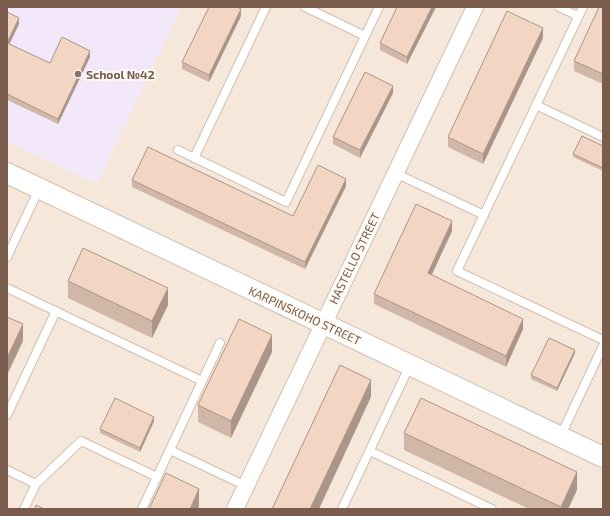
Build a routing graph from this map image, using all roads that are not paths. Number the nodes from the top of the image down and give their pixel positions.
1 (266, 7) edge
2 (305, 7) edge
3 (379, 7) edge
4 (475, 7) edge
5 (559, 7) edge
6 (582, 7) edge
7 (317, 10) edge
8 (578, 16) junction
9 (366, 36) junction
10 (536, 105) junction
11 (603, 137) edge
12 (178, 150) dead end
13 (194, 158) junction
14 (7, 173) edge
15 (395, 173) junction
16 (39, 189) junction
17 (484, 215) junction
18 (7, 257) edge
19 (7, 288) edge
20 (56, 312) junction
21 (323, 324) junction
22 (603, 340) edge
23 (220, 343) dead end
24 (603, 346) edge
25 (410, 366) junction
26 (202, 381) junction
27 (7, 415) edge
28 (560, 437) junction
29 (170, 450) junction
30 (370, 451) junction
31 (603, 457) edge
32 (7, 470) edge
33 (157, 477) junction
34 (36, 484) junction
35 (246, 486) junction
36 (24, 509) edge
37 (142, 509) edge
38 (235, 509) edge
39 (342, 509) edge
40 (492, 509) edge

1 - 13 lane
2 - 7 lane
3 - 9 lane
4 - 15 street, HASTELLO STREET
5 - 8 lane
6 - 8 lane
7 - 9 lane
8 - 10 lane
9 - 13 lane
10 - 11 lane
10 - 17 lane
12 - 13 lane
14 - 16 street, KARPINSKOHO STREET
15 - 17 lane
15 - 21 street, HASTELLO STREET
16 - 18 lane
16 - 21 street, KARPINSKOHO STREET
17 - 22 lane
19 - 20 lane
20 - 26 lane
20 - 27 lane
21 - 25 street, KARPINSKOHO STREET
21 - 35 street, HASTELLO STREET
23 - 26 lane
24 - 28 lane
25 - 28 street, KARPINSKOHO STREET
25 - 30 lane
26 - 29 lane
28 - 31 street, KARPINSKOHO STREET
29 - 33 lane
29 - 35 lane
30 - 39 lane
30 - 40 lane
32 - 34 lane
33 - 34 lane
33 - 37 lane
34 - 36 lane
35 - 38 street, HASTELLO STREET

